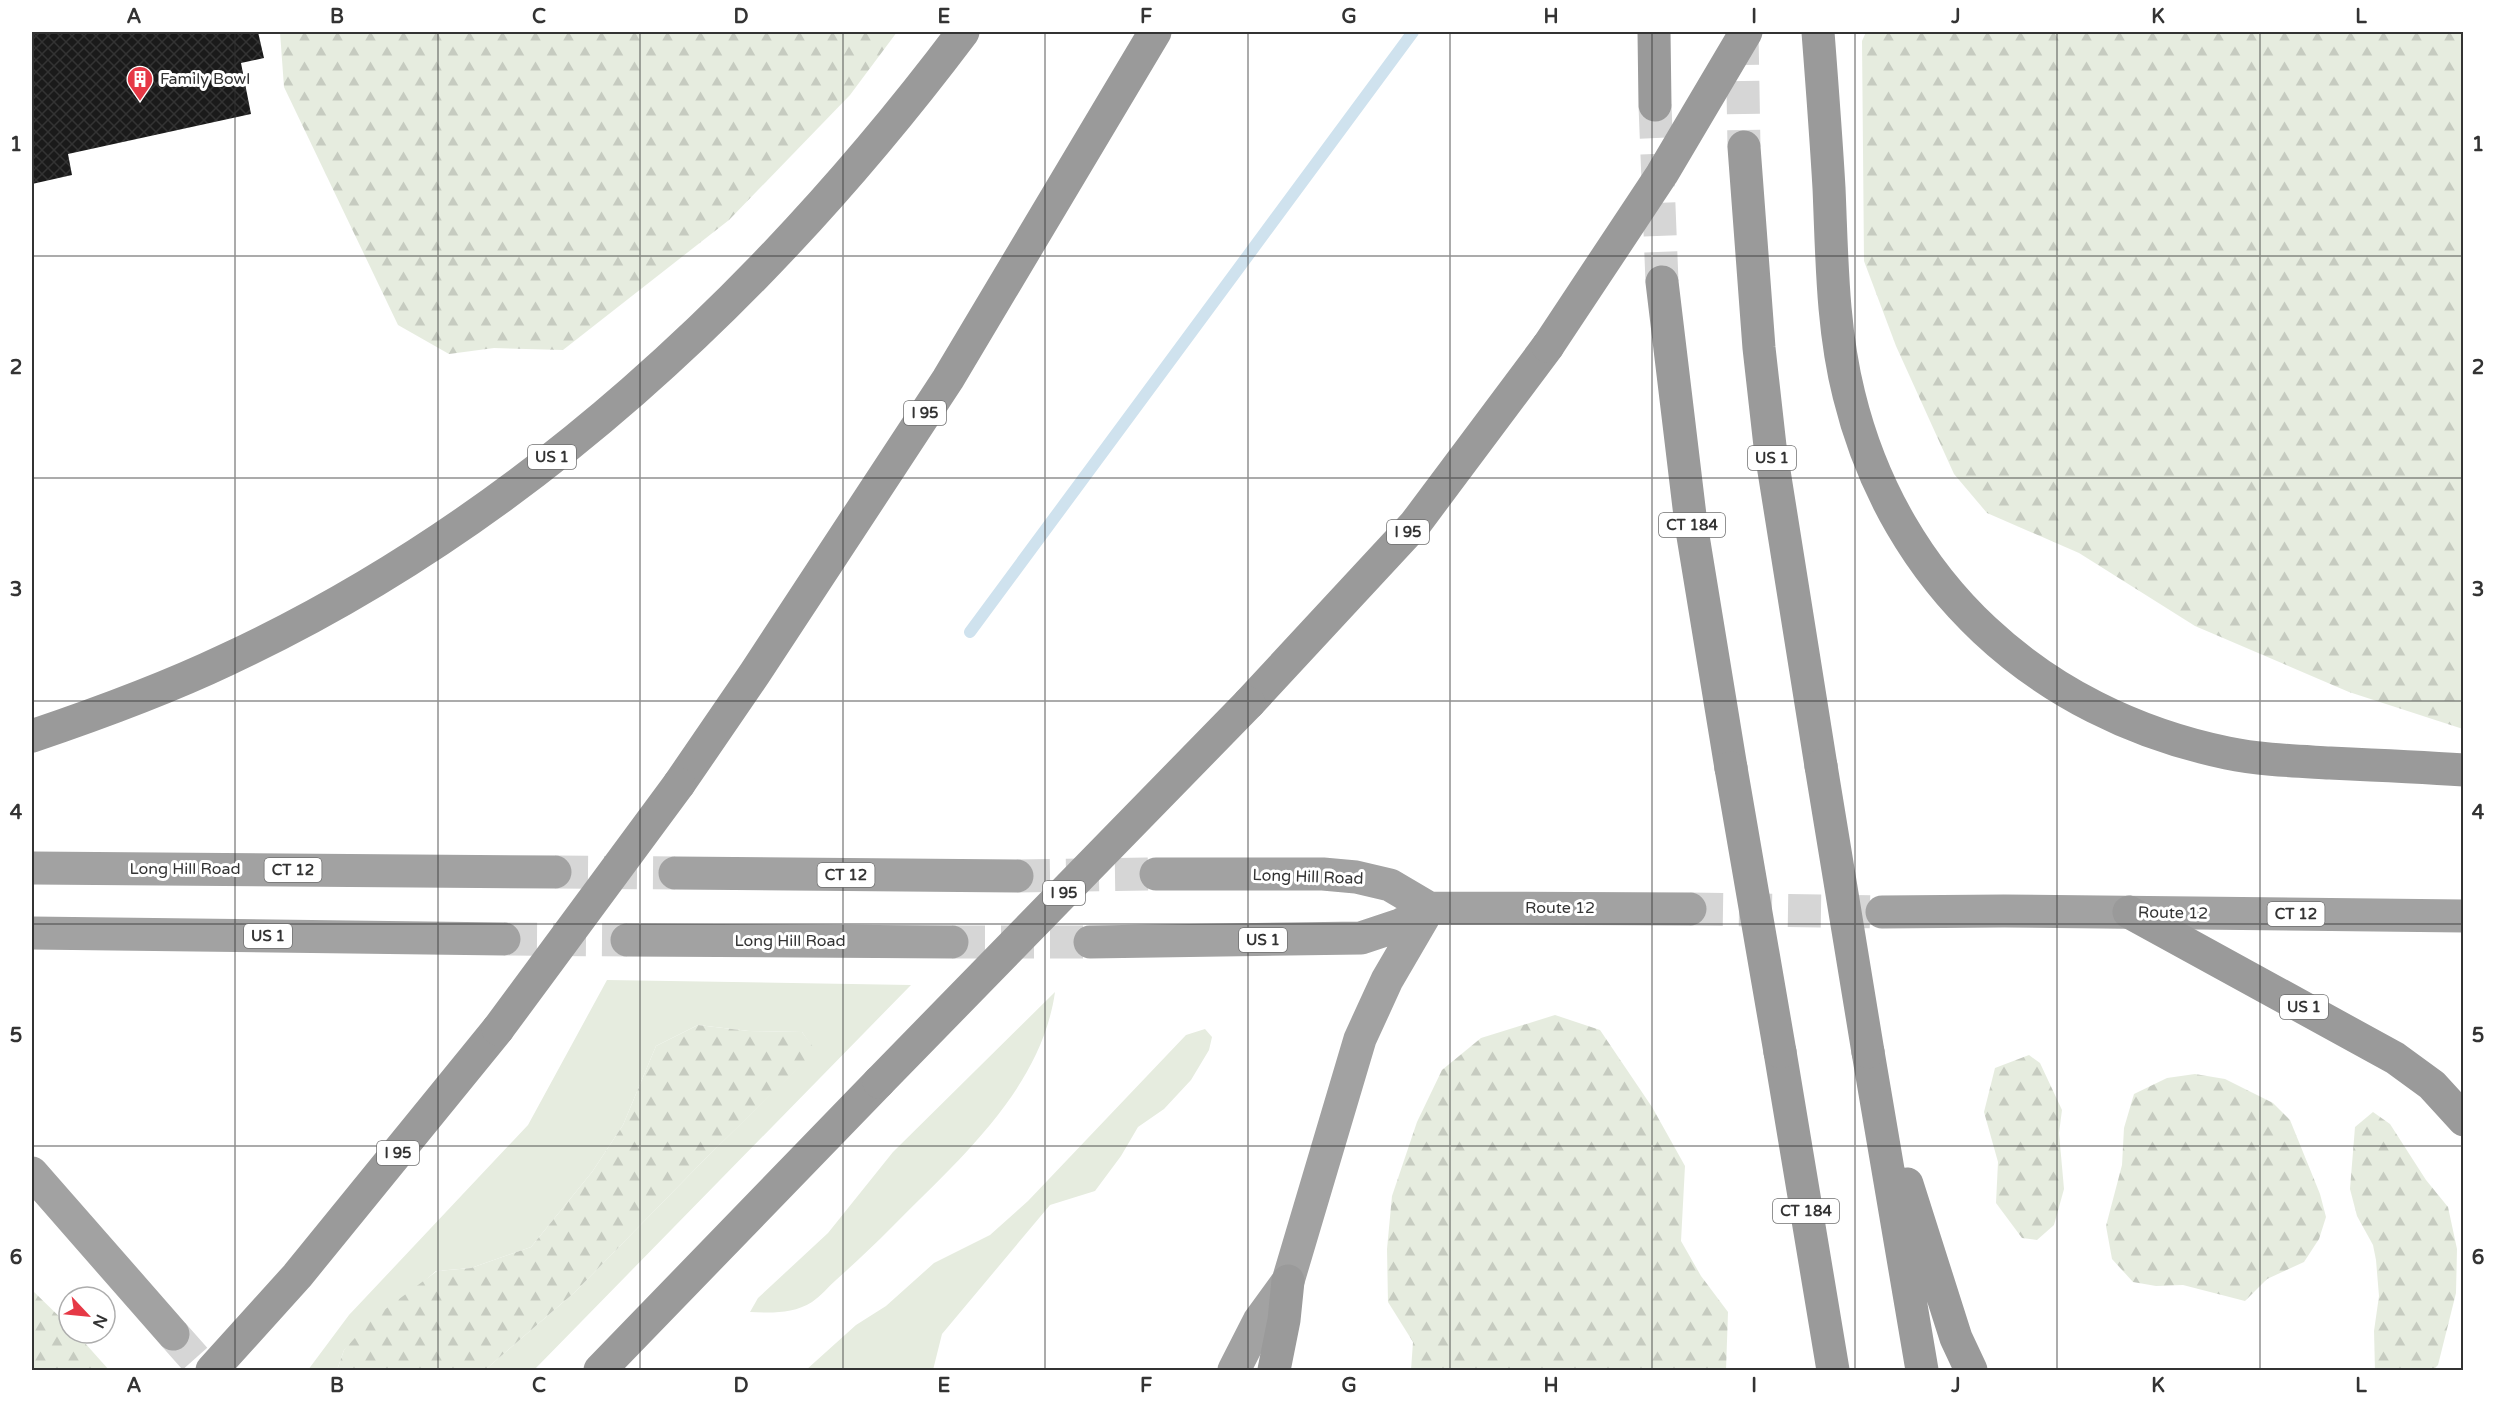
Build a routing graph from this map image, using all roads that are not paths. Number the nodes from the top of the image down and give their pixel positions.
1 (963, 32) edge
2 (1155, 32) edge
3 (1654, 32) edge
4 (1746, 32) edge
5 (1818, 32) edge
6 (1655, 105) tunnel mouth
7 (1744, 147) tunnel mouth
8 (1662, 282) tunnel mouth
9 (32, 736) edge
10 (2463, 770) edge
11 (32, 868) edge
12 (555, 872) tunnel mouth
13 (675, 873) tunnel mouth
14 (1156, 874) tunnel mouth
15 (1017, 876) tunnel mouth
16 (1430, 908) junction
17 (1690, 909) tunnel mouth
18 (1882, 912) tunnel mouth
19 (2129, 912) junction
20 (2463, 916) edge
21 (32, 933) edge
22 (504, 939) tunnel mouth
23 (627, 940) tunnel mouth
24 (952, 942) tunnel mouth
25 (1090, 942) tunnel mouth
26 (1878, 1106) junction
27 (2463, 1120) edge
28 (32, 1173) edge
29 (1288, 1281) junction
30 (1822, 1308) junction
31 (173, 1334) tunnel mouth
32 (212, 1371) edge
33 (600, 1371) edge
34 (1234, 1371) edge
35 (1274, 1371) edge
36 (1823, 1371) edge
37 (1833, 1371) edge
38 (1922, 1371) edge
39 (1971, 1371) edge

1 - 9 highway, US 1
2 - 32 highway, I 95, bridge
3 - 6 highway
4 - 33 highway, I 95, bridge
5 - 10 highway
7 - 26 highway, US 1, bridge
8 - 30 highway, CT 184, bridge
11 - 12 highway, Long Hill Road / CT 12
13 - 15 highway, CT 12
14 - 16 highway, Long Hill Road
16 - 17 highway, Route 12
16 - 25 highway, US 1
16 - 29 highway
18 - 19 highway, Route 12 / US 1
19 - 20 highway, Route 12 / CT 12
19 - 27 highway, US 1
21 - 22 highway, US 1
23 - 24 highway, Long Hill Road
26 - 38 highway
26 - 39 highway, US 1
28 - 31 highway
29 - 34 highway
29 - 35 highway
30 - 36 highway
30 - 37 highway, CT 184

